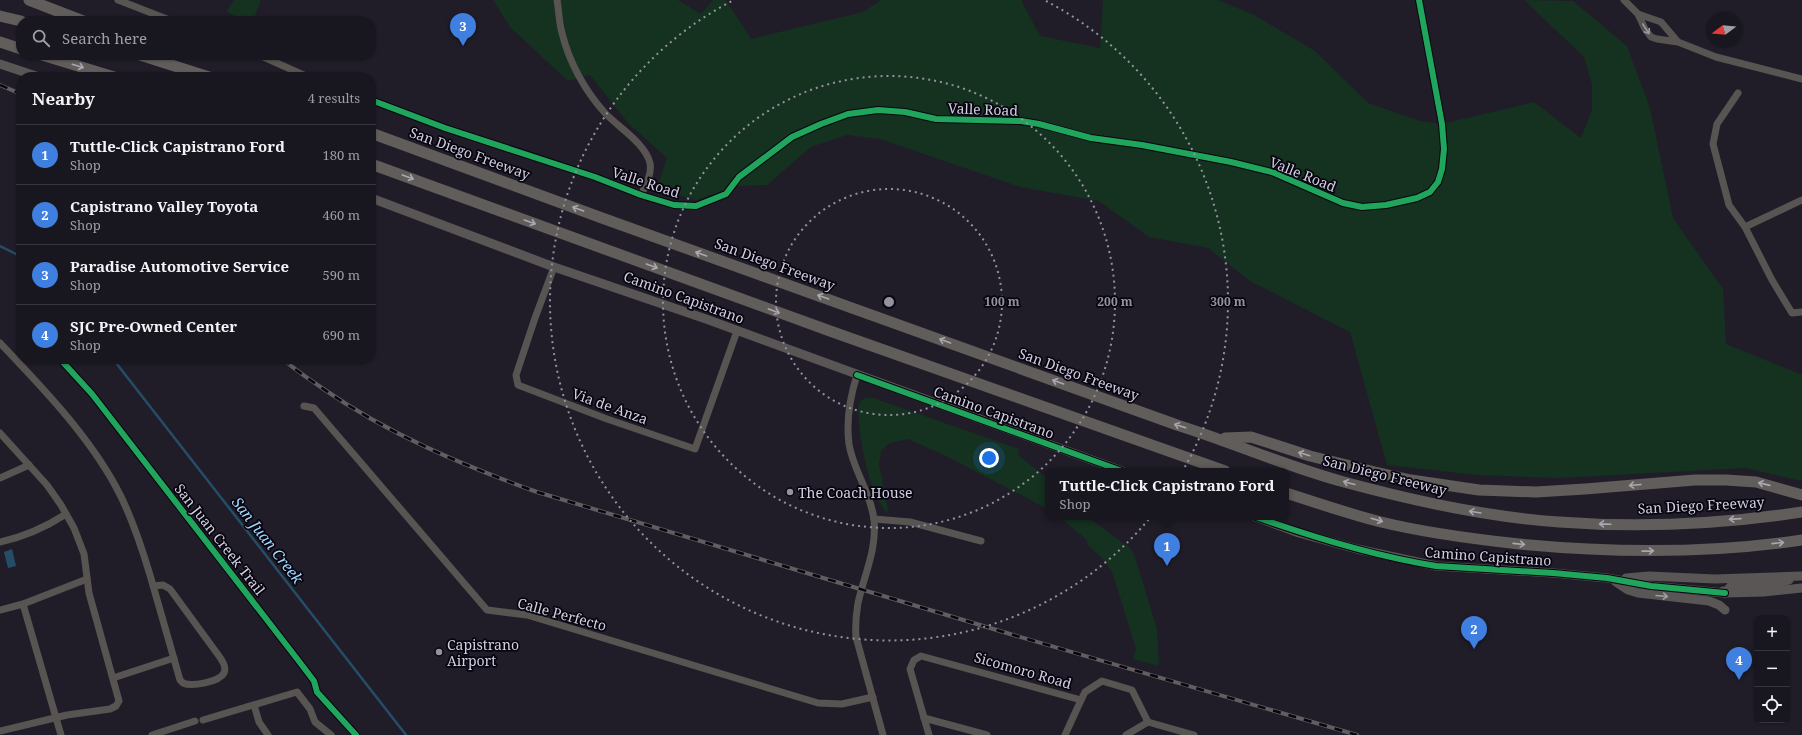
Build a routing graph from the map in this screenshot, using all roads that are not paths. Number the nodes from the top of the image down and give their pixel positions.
1 (29, 0) edge
2 (118, 0) edge
3 (557, 0) edge
4 (1419, 0) edge
5 (1624, 0) edge
6 (1638, 14) junction
7 (0, 16) edge
8 (70, 16) edge
9 (159, 16) edge
10 (16, 21) edge
11 (0, 42) edge
12 (1678, 42) junction
13 (16, 47) edge
14 (58, 60) edge
15 (160, 60) edge
16 (270, 60) edge
17 (0, 64) edge
18 (23, 72) edge
19 (98, 72) edge
20 (194, 72) edge
21 (297, 72) edge
22 (1802, 79) edge
23 (1738, 93) dead end
24 (376, 102) edge
25 (376, 135) edge
26 (376, 166) edge
27 (641, 195) junction
28 (376, 200) edge
29 (1802, 200) edge
30 (1745, 227) junction
31 (554, 267) junction
32 (1802, 312) edge
33 (737, 331) junction
34 (0, 343) edge
35 (16, 360) edge
36 (20, 364) edge
37 (857, 375) junction
38 (304, 406) dead end
39 (0, 433) edge
40 (1217, 438) junction
41 (29, 465) junction
42 (1114, 468) edge
43 (1217, 468) edge
44 (0, 478) edge
45 (1289, 493) edge
46 (1802, 495) edge
47 (1802, 512) edge
48 (66, 514) junction
49 (874, 519) junction
50 (1264, 520) edge
51 (1802, 540) edge
52 (981, 541) dead end
53 (0, 542) edge
54 (1801, 576) edge
55 (1636, 578) junction
56 (87, 579) junction
57 (1613, 580) junction
58 (153, 586) junction
59 (1802, 588) edge
60 (1725, 593) junction
61 (22, 604) junction
62 (0, 610) edge
63 (1725, 610) dead end
64 (174, 658) junction
65 (113, 678) junction
66 (873, 697) junction
67 (1081, 700) junction
68 (254, 705) junction
69 (56, 718) junction
70 (924, 718) junction
71 (203, 720) dead end
72 (194, 721) dead end
73 (1148, 722) junction
74 (0, 731) edge
75 (61, 735) edge
76 (152, 735) edge
77 (268, 735) edge
78 (331, 735) edge
79 (883, 735) edge
80 (929, 735) edge
81 (988, 735) edge
82 (1066, 735) edge
83 (1126, 735) edge
84 (1194, 735) edge

1 - 8 highway
2 - 9 street
3 - 27 street
4 - 27 street, Valle Road
5 - 6 street
6 - 12 street
6 -> 12 street
7 - 10 highway
11 - 13 highway
12 - 22 street
14 -> 19 highway
15 - 20 highway
16 - 21 street
17 - 18 main road
23 - 30 street
24 - 27 street, Valle Road
40 -> 25 highway, San Diego Freeway
26 -> 43 highway
28 - 31 main road, Camino Capistrano
29 - 30 street
30 - 32 street
31 - 33 main road, Camino Capistrano
31 - 33 street, Via de Anza
33 - 37 main road, Camino Capistrano
34 - 35 street
36 - 58 street
37 - 42 main road, Camino Capistrano
37 - 49 street
38 - 66 street, Calle Perfecto
39 - 41 street
46 -> 40 highway
47 -> 40 highway, San Diego Freeway
41 - 44 street
41 - 48 street
45 -> 51 highway
48 - 53 street
48 - 56 street
49 - 52 street
49 - 66 street
50 - 57 main road, Camino Capistrano
54 - 55 main road, Camino Capistrano
54 - 60 main road
55 - 57 main road, Camino Capistrano
55 - 60 main road
56 - 61 street
56 - 65 street
57 - 60 main road, Camino Capistrano
57 -> 63 main road
58 - 64 street
58 - 64 street
59 - 60 main road, Camino Capistrano
61 - 62 street
61 - 69 street
64 - 65 street
65 - 69 street
66 - 79 street
67 - 70 street, Sicomoro Road
67 - 73 street, Sicomoro Road
67 - 82 street
68 - 71 street
68 - 77 street
68 - 78 street
69 - 74 street
69 - 75 street
70 - 80 street
70 - 81 street
72 - 76 street
73 - 83 street
73 - 84 street

